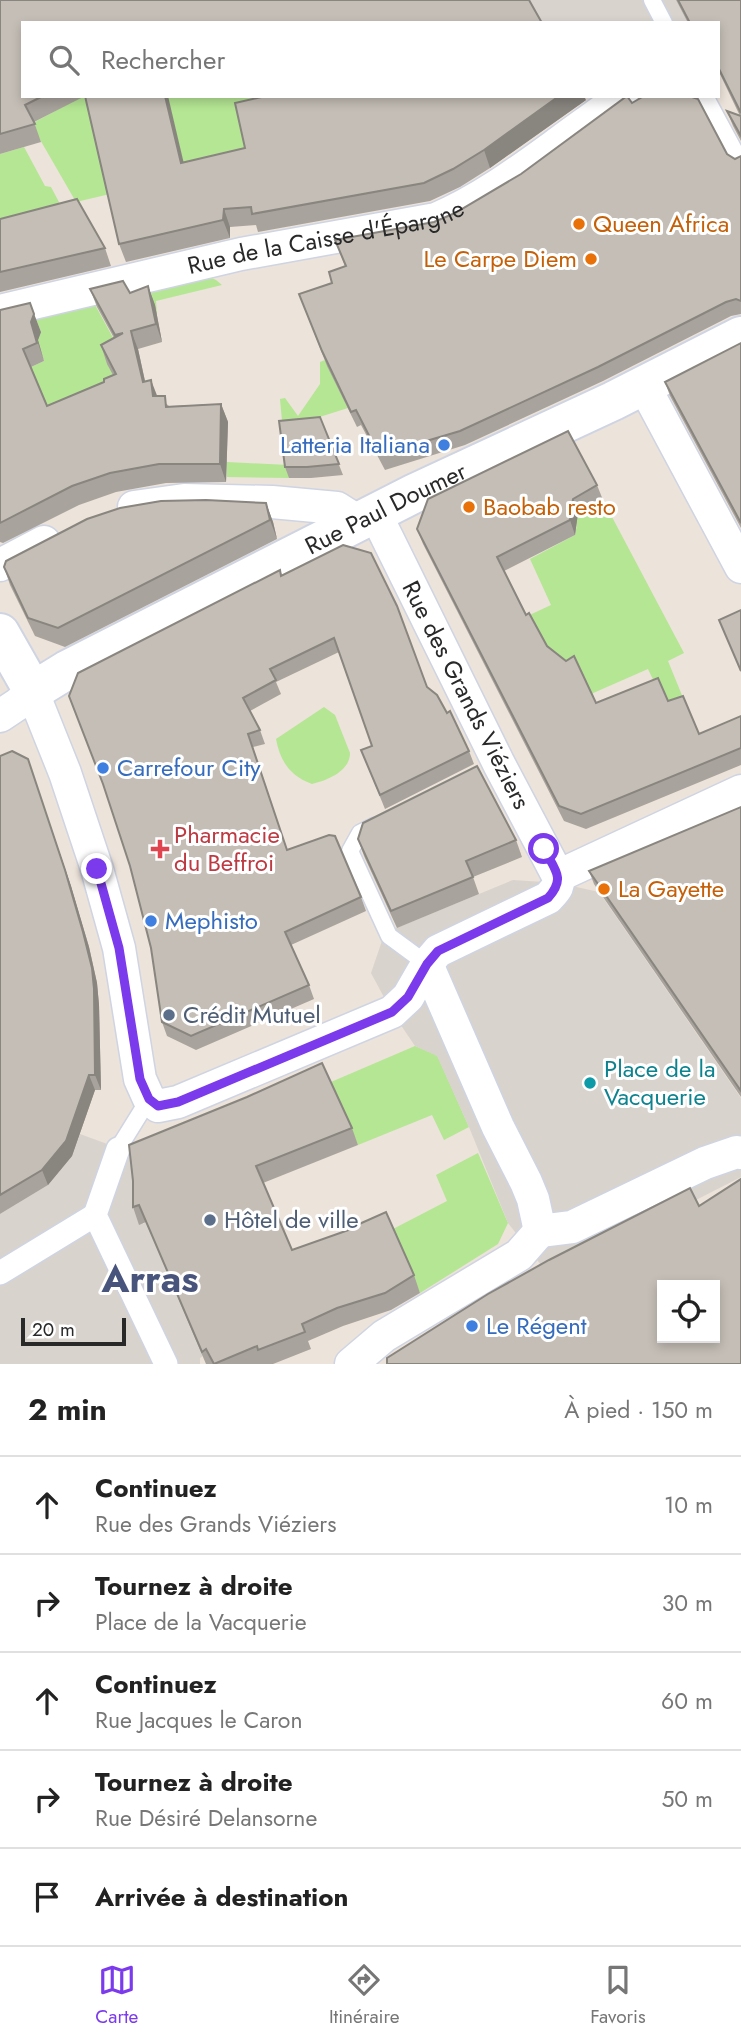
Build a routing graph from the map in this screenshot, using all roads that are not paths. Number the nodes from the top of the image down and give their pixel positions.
1 (652, 0) edge
2 (663, 21) edge
3 (619, 98) edge
4 (706, 98) edge
5 (740, 158) edge
6 (0, 311) edge
7 (741, 336) edge
8 (644, 386) junction
9 (105, 514) edge
10 (367, 517) junction
11 (70, 528) edge
12 (0, 565) edge
13 (741, 567) edge
14 (0, 633) edge
15 (33, 691) junction
16 (0, 716) edge
17 (741, 791) edge
18 (383, 821) edge
19 (558, 876) junction
20 (427, 964) junction
21 (149, 1099) junction
22 (118, 1149) joint
23 (739, 1153) edge
24 (95, 1215) junction
25 (540, 1231) junction
26 (0, 1273) edge
27 (166, 1364) edge
28 (351, 1364) edge

1 - 2 lane
3 - 6 street, Rue de la Caisse d'Épargne
4 - 5 lane
7 - 8 street, Rue Paul Doumer
8 - 10 street, Rue Paul Doumer
8 - 13 street
9 - 10 street
10 - 15 street, Rue Paul Doumer
10 - 19 street, Rue des Grands Viéziers
11 - 12 street
14 - 15 street
15 - 16 street
15 - 21 street
17 - 19 street
18 - 20 lane
19 - 20 street
20 - 21 street
20 - 25 street
21 - 22 lane
22 - 24 street
23 - 25 street
24 - 26 street
24 - 27 street
25 - 28 street

